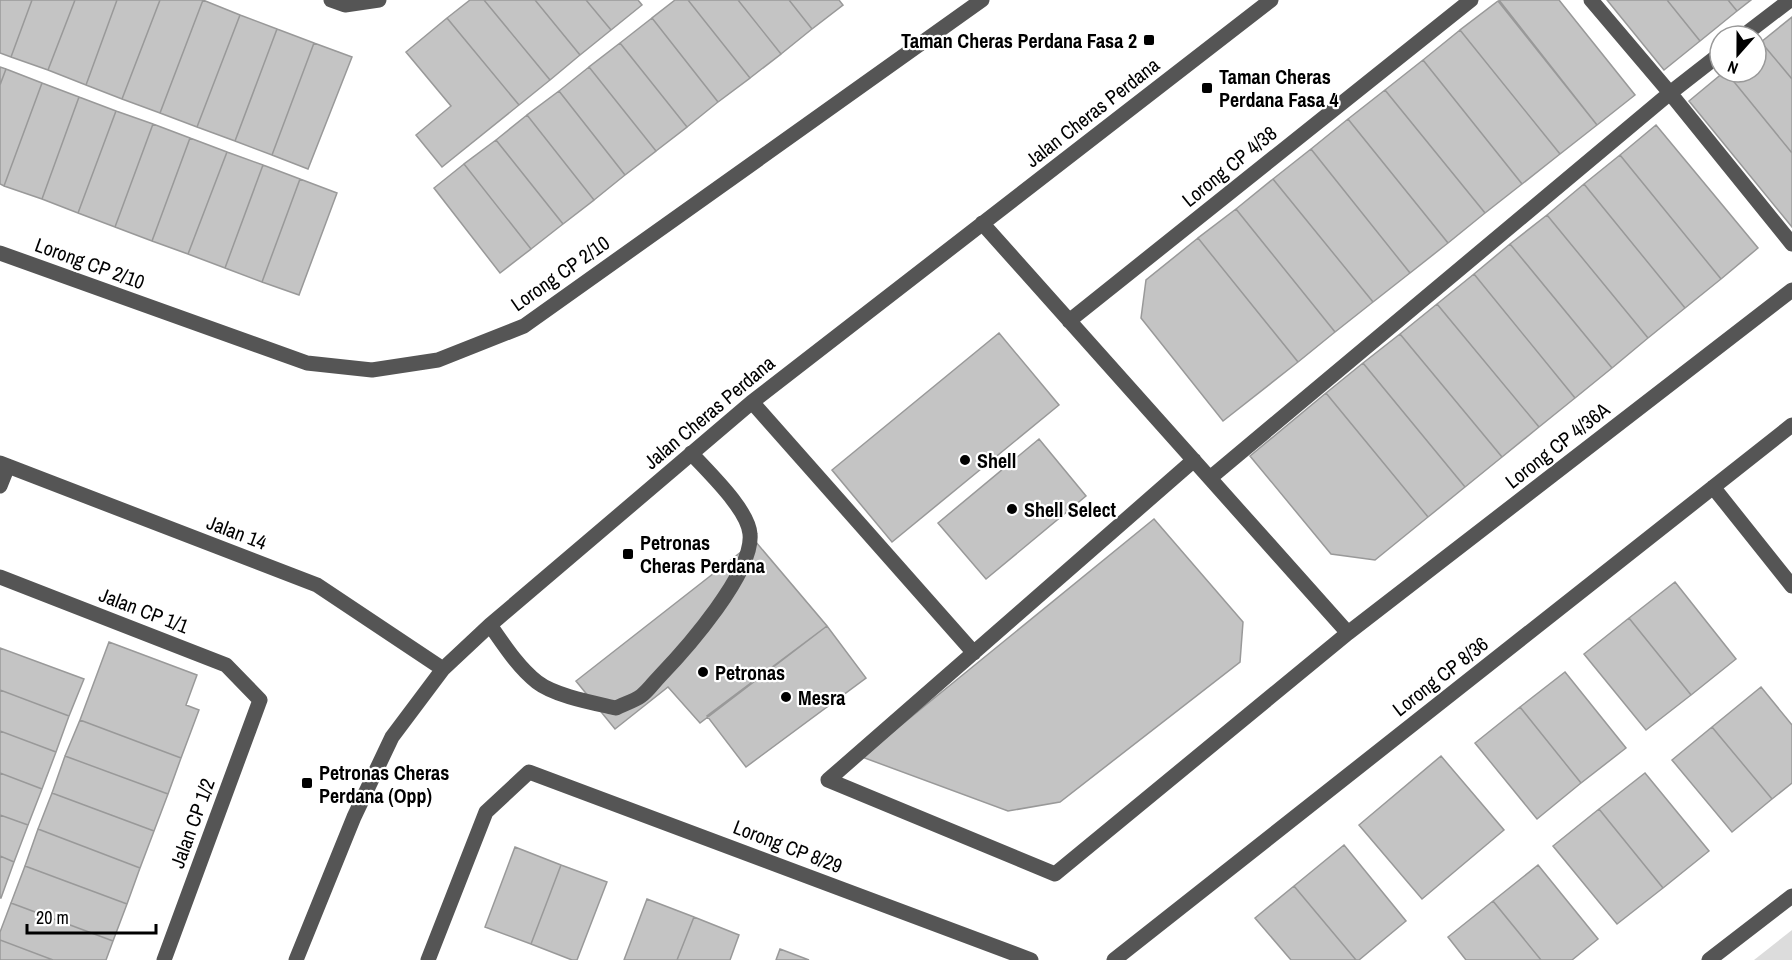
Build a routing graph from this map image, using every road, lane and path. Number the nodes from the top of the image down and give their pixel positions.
1 (331, 0) edge
2 (379, 0) edge
3 (982, 0) edge
4 (1271, 0) edge
5 (1471, 0) edge
6 (1591, 0) edge
7 (1790, 0) edge
8 (1759, 24) edge
9 (1708, 63) edge
10 (1670, 93) junction
11 (982, 224) junction
12 (1792, 244) edge
13 (0, 253) edge
14 (1792, 290) edge
15 (1069, 321) junction
16 (752, 402) junction
17 (1792, 425) edge
18 (691, 453) junction
19 (1194, 460) junction
20 (4, 464) edge
21 (1210, 478) junction
22 (0, 486) edge
23 (1713, 487) junction
24 (0, 577) edge
25 (1792, 586) edge
26 (490, 625) junction
27 (1348, 633) junction
28 (974, 653) junction
29 (443, 669) junction
30 (260, 700) joint
31 (1792, 896) edge
32 (164, 960) edge
33 (296, 960) edge
34 (428, 960) edge
35 (1031, 960) edge
36 (1114, 960) edge
37 (1709, 960) edge

1 - 2 street
3 - 13 street, Lorong CP 2/10
4 - 11 street, Jalan Cheras Perdana
5 - 15 street, Lorong CP 4/38
6 - 10 street
7 - 8 street
9 - 10 street
10 - 12 street
10 - 21 street
11 - 15 street
11 - 16 street, Jalan Cheras Perdana
14 - 27 street, Lorong CP 4/36A
15 - 19 street
16 - 18 street, Jalan Cheras Perdana
16 - 28 street
17 - 23 street, Lorong CP 8/36
18 - 26 street, Jalan Cheras Perdana
18 - 26 street
19 - 21 street
19 - 28 street
20 - 22 street
20 - 29 street, Jalan 14
21 - 27 street
23 - 25 street
23 - 36 street, Lorong CP 8/36
24 - 30 street, Jalan CP 1/1
26 - 29 street, Jalan Cheras Perdana
27 - 28 street, Lorong CP 4/36A
29 - 33 street, Jalan Cheras Perdana
30 - 32 street, Jalan CP 1/2
31 - 37 street
34 - 35 street, Lorong CP 8/29

